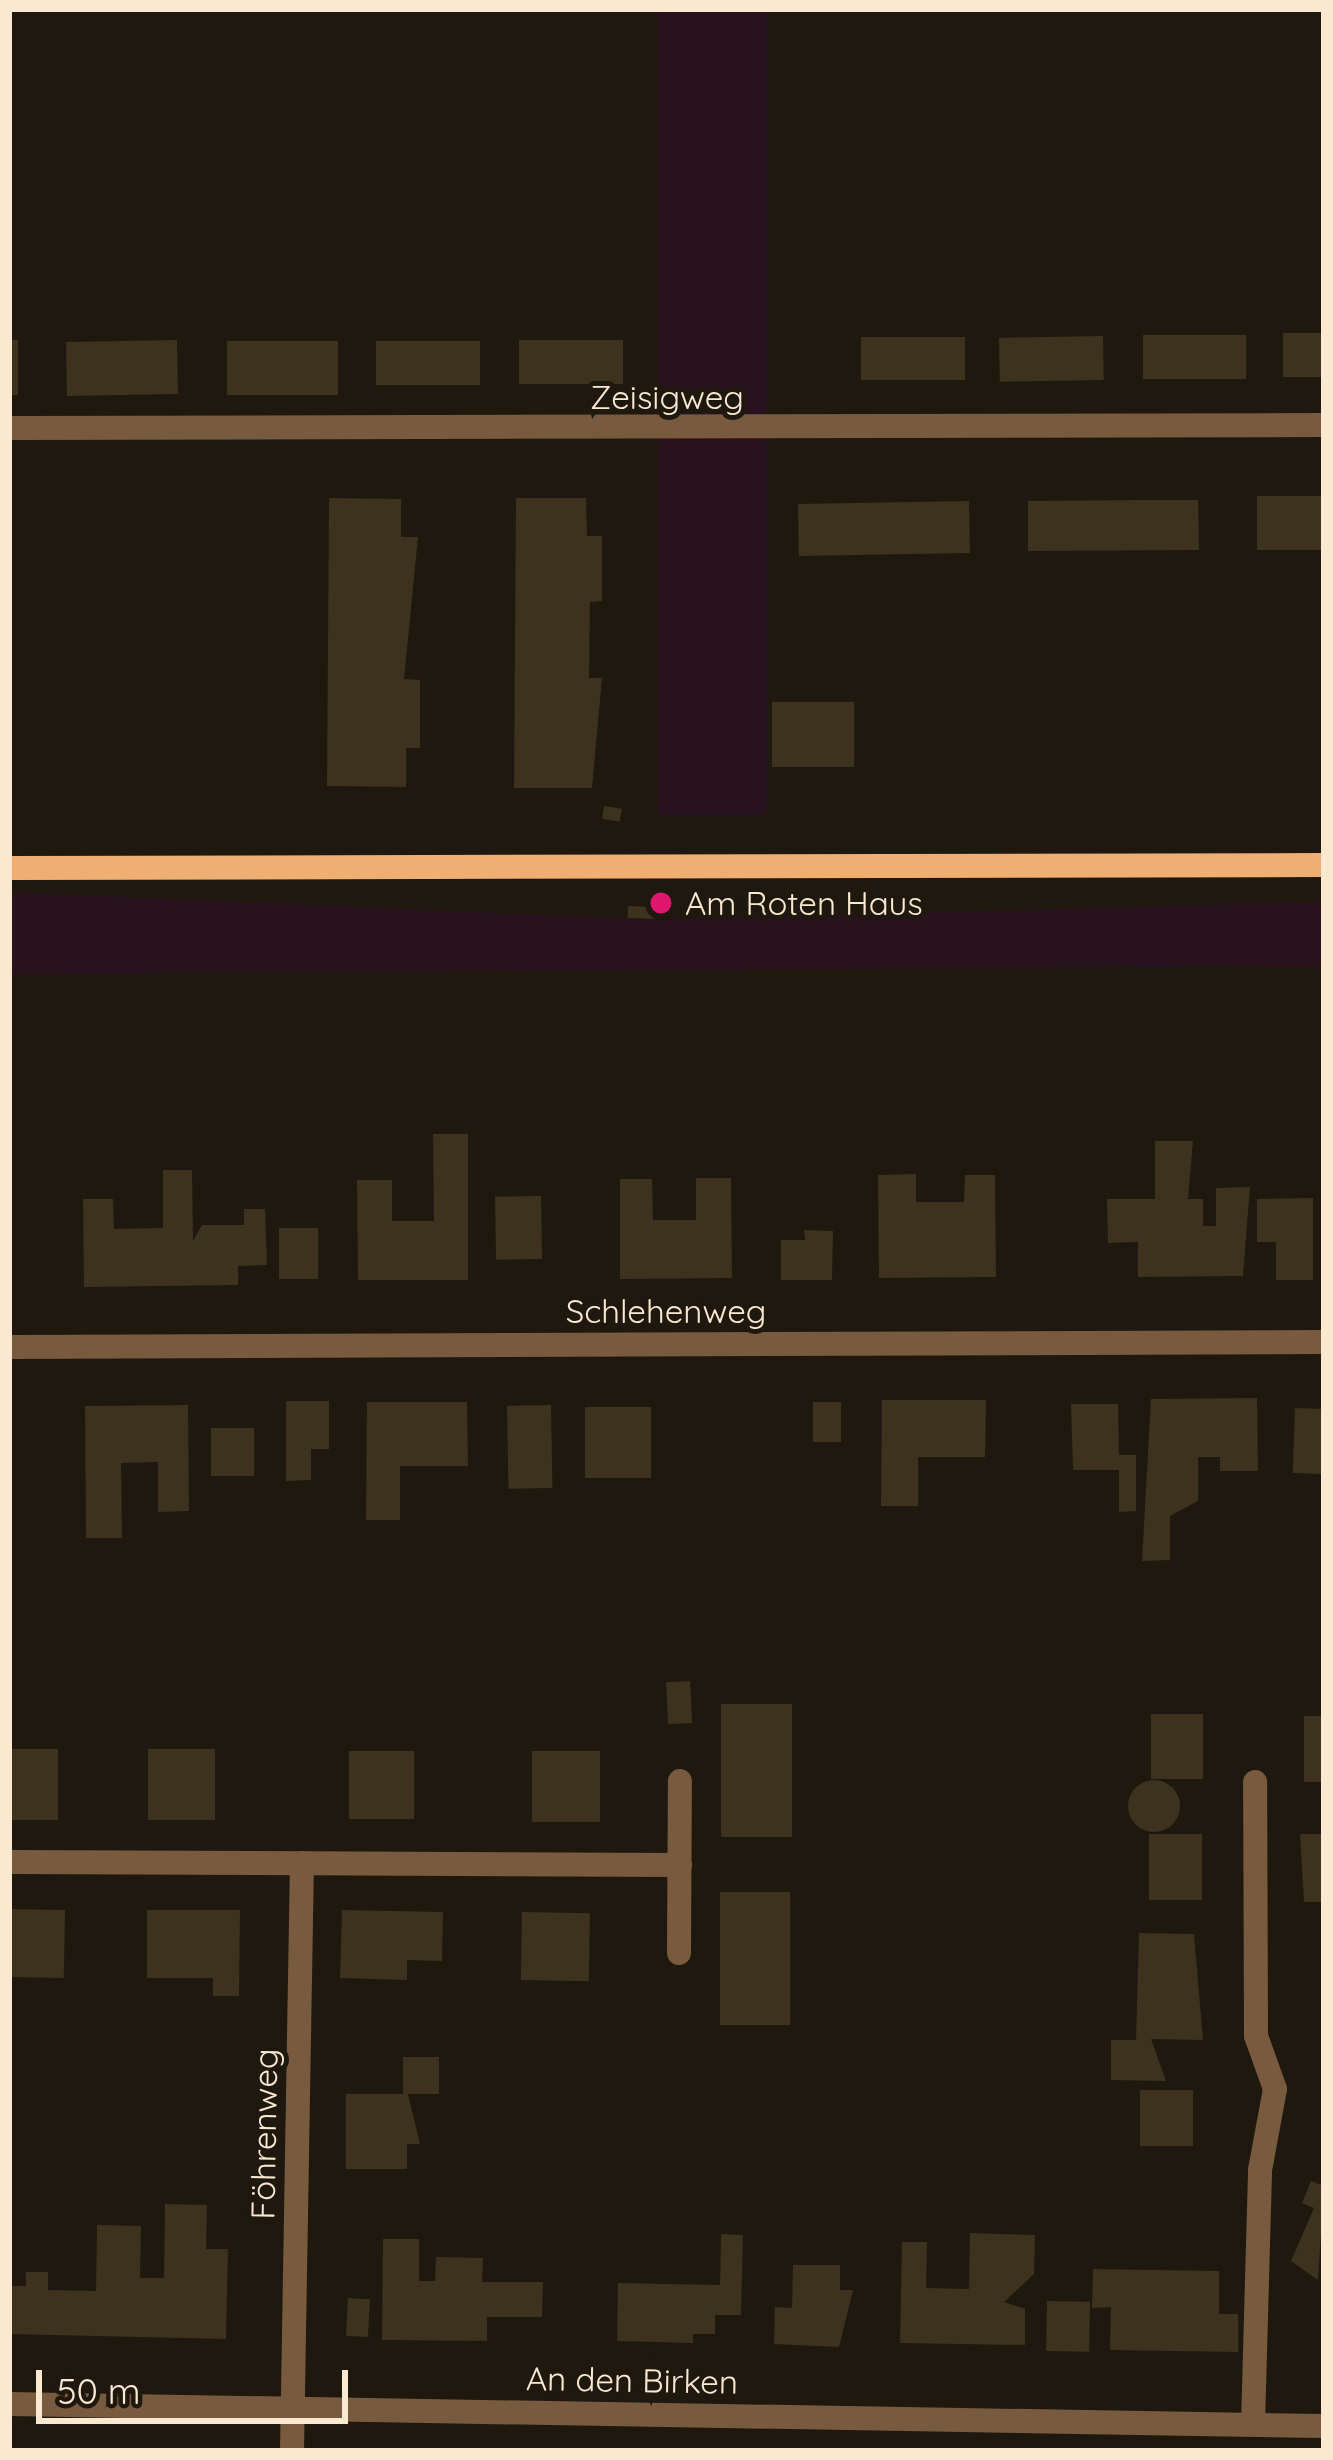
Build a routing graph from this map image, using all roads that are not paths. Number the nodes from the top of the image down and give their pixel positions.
1 (1324, 425) edge
2 (9, 428) edge
3 (1324, 865) edge
4 (9, 868) edge
5 (1324, 1342) edge
6 (9, 1348) edge
7 (680, 1781) dead end
8 (1255, 1782) dead end
9 (9, 1862) edge
10 (302, 1863) junction
11 (680, 1865) junction
12 (680, 1953) dead end
13 (9, 2404) edge
14 (291, 2407) junction
15 (1253, 2424) junction
16 (1324, 2426) edge
17 (292, 2451) edge

1 - 2 street, Zeisigweg
3 - 4 street
5 - 6 street, Schlehenweg
7 - 11 street
8 - 15 street
9 - 10 street
10 - 11 street
10 - 14 street, Föhrenweg
11 - 12 street
13 - 14 street, An den Birken
14 - 15 street, An den Birken
14 - 17 street, Föhrenweg
15 - 16 street, An den Birken

